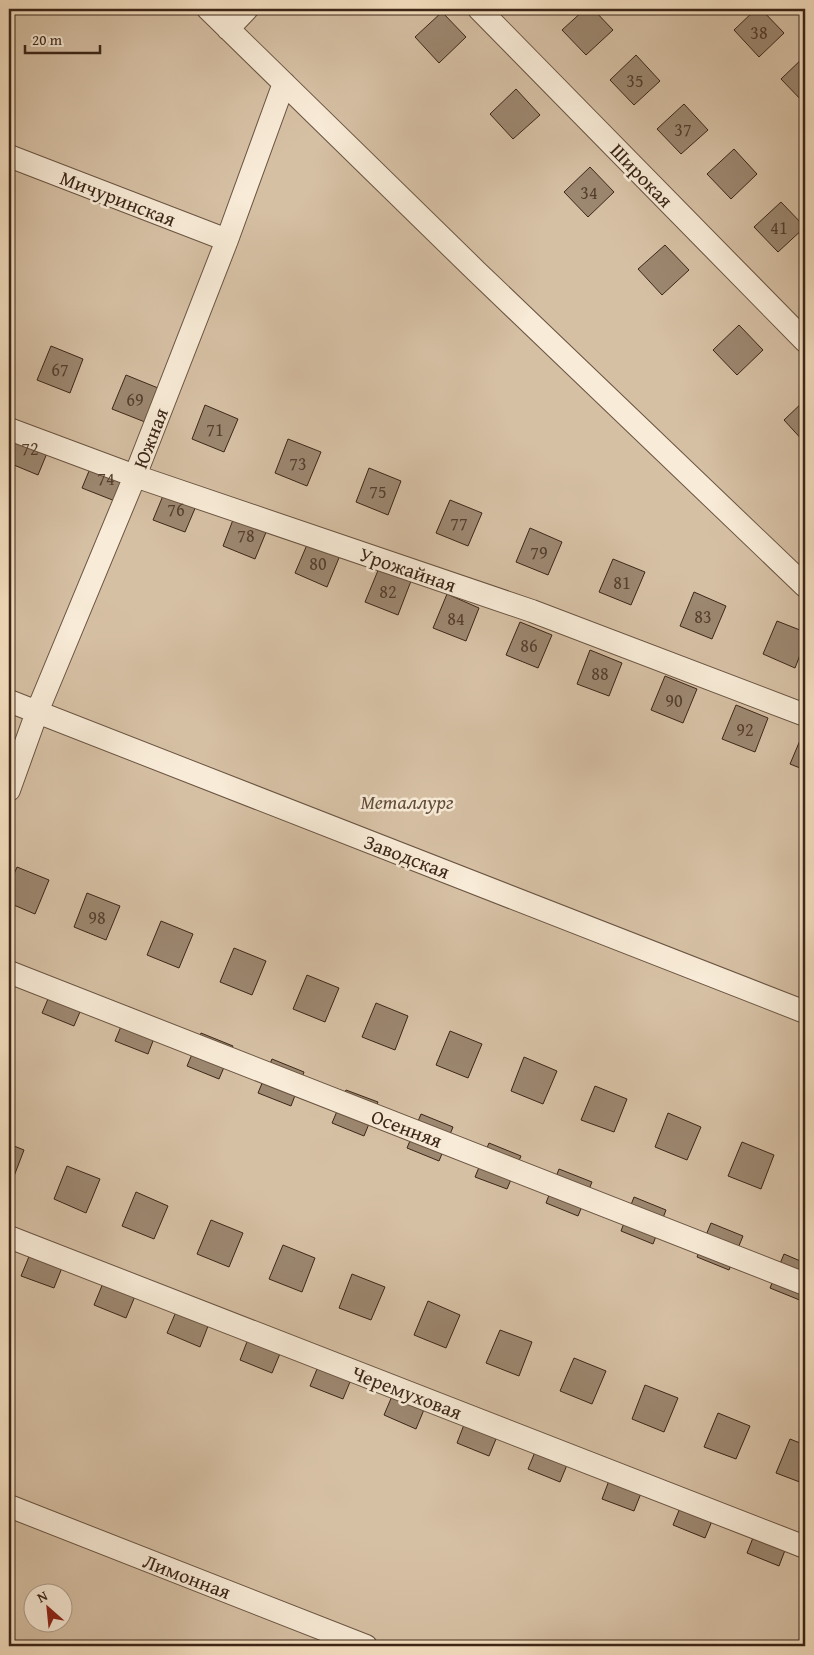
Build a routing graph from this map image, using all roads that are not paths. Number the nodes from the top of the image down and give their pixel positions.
1 (208, 9) edge
2 (247, 9) edge
3 (479, 9) edge
4 (228, 29) junction
5 (284, 83) junction
6 (9, 156) edge
7 (226, 240) junction
8 (805, 341) edge
9 (9, 429) edge
10 (135, 476) junction
11 (805, 586) edge
12 (9, 701) edge
13 (37, 712) junction
14 (805, 716) edge
15 (9, 790) edge
16 (9, 972) edge
17 (805, 1012) edge
18 (9, 1237) edge
19 (805, 1284) edge
20 (9, 1506) edge
21 (805, 1547) edge
22 (366, 1646) edge

1 - 4 street
2 - 4 street
3 - 8 street, Широкая
4 - 5 street
5 - 7 street, Южная
5 - 11 street
6 - 7 street, Мичуринская
7 - 10 street, Южная
9 - 10 street, Урожайная
10 - 13 street, Южная
10 - 14 street, Урожайная
12 - 13 street, Заводская
13 - 15 street, Южная
13 - 17 street, Заводская
16 - 19 street, Осенняя
18 - 21 street, Черемуховая
20 - 22 street, Лимонная

